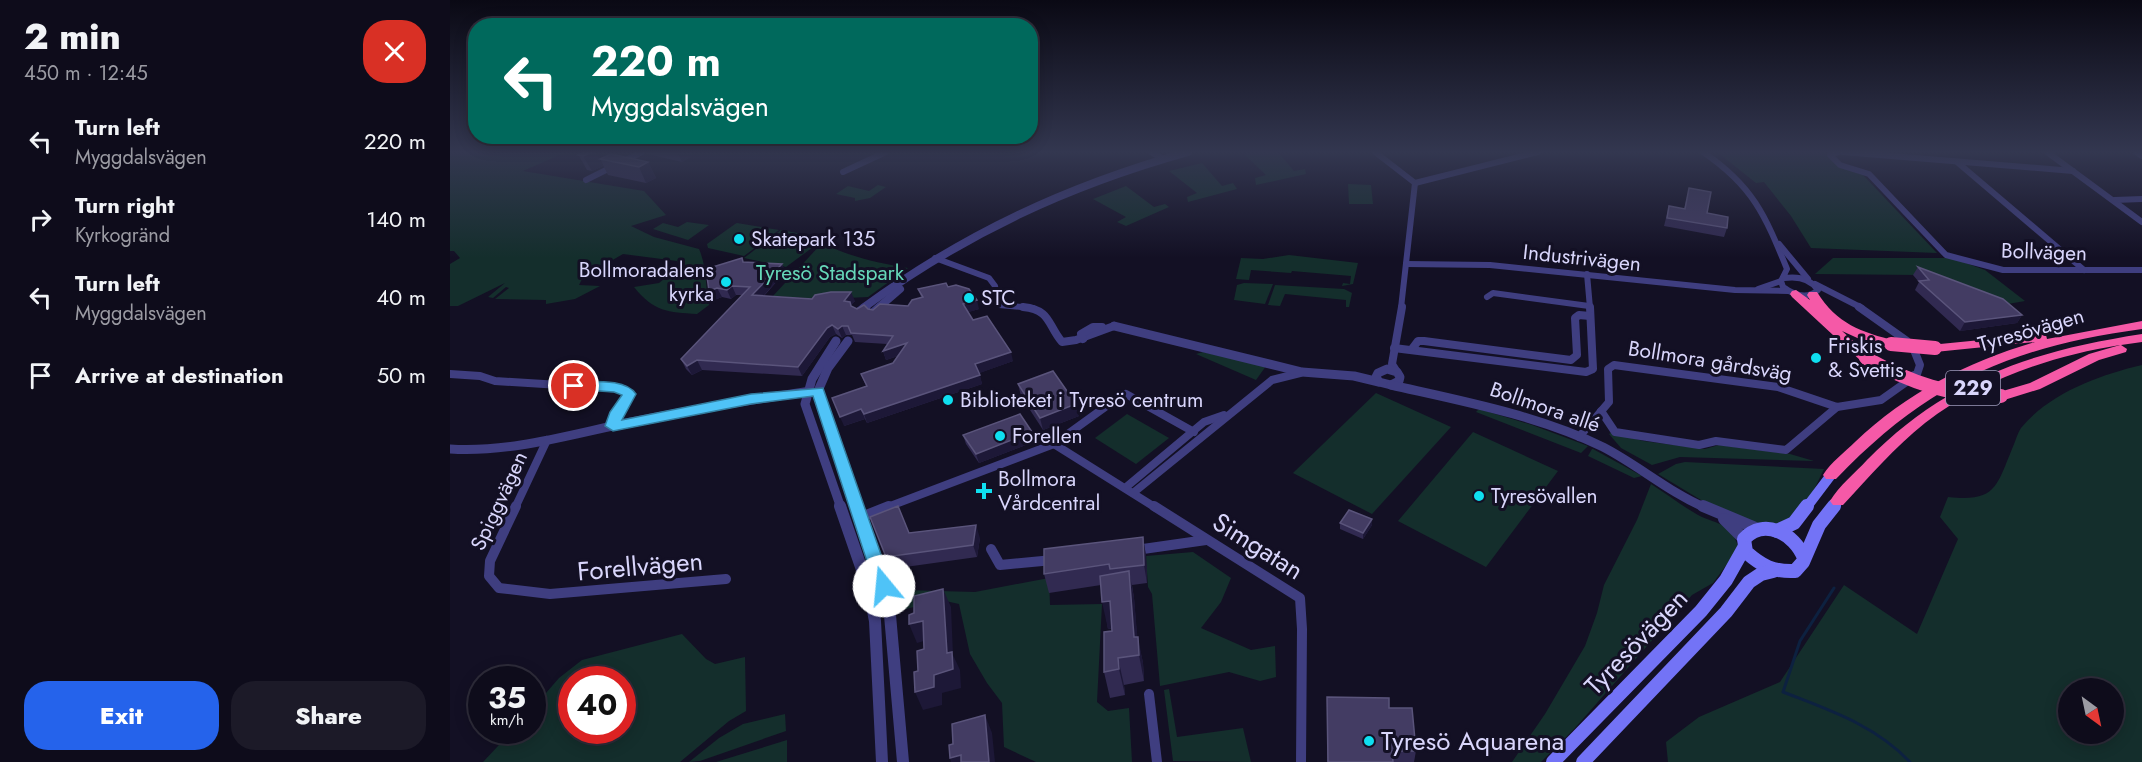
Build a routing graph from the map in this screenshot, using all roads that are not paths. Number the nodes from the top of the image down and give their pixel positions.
1 (1078, 188) edge
2 (1414, 188) edge
3 (1748, 188) edge
4 (1882, 188) edge
5 (1987, 188) edge
6 (2096, 188) edge
7 (2142, 199) edge
8 (2113, 200) junction
9 (2142, 222) edge
10 (1774, 239) junction
11 (937, 259) junction
12 (1406, 264) junction
13 (2084, 270) junction
14 (2142, 270) edge
15 (1587, 274) junction
16 (1782, 280) junction
17 (1813, 288) junction
18 (1754, 291) junction
19 (1792, 293) junction
20 (1487, 297) dead end
21 (1589, 306) junction
22 (860, 311) edge
23 (874, 312) edge
24 (1590, 316) junction
25 (1114, 326) joint
26 (2142, 326) edge
27 (2085, 334) junction
28 (2142, 338) edge
29 (836, 341) dead end
30 (848, 341) dead end
31 (1907, 341) dead end
32 (2142, 343) edge
33 (1394, 348) junction
34 (1412, 349) junction
35 (1914, 350) dead end
36 (1391, 371) junction
37 (1302, 372) junction
38 (450, 374) edge
39 (1354, 376) junction
40 (1903, 377) dead end
41 (1913, 377) junction
42 (1379, 382) junction
43 (1391, 385) junction
44 (1416, 390) junction
45 (806, 391) junction
46 (818, 391) junction
47 (1837, 407) junction
48 (1601, 411) junction
49 (1228, 414) junction
50 (613, 426) junction
51 (1194, 432) junction
52 (1580, 437) junction
53 (547, 440) junction
54 (1054, 444) junction
55 (450, 449) edge
56 (1831, 475) joint
57 (1129, 490) junction
58 (1838, 501) joint
59 (1717, 514) junction
60 (861, 517) junction
61 (845, 524) junction
62 (1758, 529) junction
63 (1777, 531) junction
64 (1206, 540) junction
65 (1744, 544) junction
66 (991, 549) dead end
67 (1128, 551) edge
68 (1804, 558) junction
69 (1065, 559) edge
70 (1773, 571) junction
71 (726, 579) dead end
72 (557, 593) joint
73 (1149, 694) dead end
74 (882, 762) edge
75 (903, 762) edge
76 (1157, 762) edge
77 (1301, 762) edge
78 (1553, 762) edge
79 (1583, 762) edge

1 - 11 street
2 - 12 street
3 - 10 street
4 - 13 street, Bollvägen
5 - 13 street
6 - 8 street
7 - 8 street
8 - 9 street
10 - 16 street
10 - 17 street
11 - 22 street
11 - 23 street
11 - 25 street
12 - 15 street, Industrivägen
12 - 33 street
13 - 14 street, Bollvägen
15 - 18 street, Industrivägen
15 - 21 street
16 - 17 street
16 - 18 street, Industrivägen
16 - 19 street
17 - 19 street, Industrivägen
17 - 27 highway, bridge
17 - 31 street
18 - 19 street, Industrivägen
19 - 32 highway, bridge
20 - 21 street
21 - 24 street
24 - 34 street
24 - 34 street
25 - 37 street, Bollmora allé
26 - 27 highway, Tyresövägen / 229
27 - 56 highway, Tyresövägen / 229
28 - 58 highway, Tyresövägen / 229
29 - 45 street
30 - 46 street
33 - 34 street
33 - 36 street
35 - 41 street
36 - 39 street, Bollmora allé
36 - 42 street
36 - 43 street
36 - 44 street, Bollmora allé
37 - 39 street, Bollmora allé
37 - 49 street
38 - 50 street
39 - 42 street, Bollmora allé
40 - 41 street
41 - 47 street, Bollmora gårdsväg
42 - 43 street, Bollmora allé
43 - 44 street, Bollmora allé
44 - 52 street, Bollmora allé
45 - 46 street
45 - 50 street
45 - 61 street
46 - 60 street
47 - 48 street
47 - 48 street, Bollmora gårdsväg
48 - 52 street, Bollmora gårdsväg
49 - 51 street
49 - 57 street
50 - 53 street
51 - 54 street
51 - 57 street
52 - 59 street, Bollmora allé
53 - 55 street
53 - 72 street, Spiggvägen
54 - 57 street, Simgatan
54 - 60 street
56 - 63 main road, Tyresövägen / 229
57 - 64 street, Simgatan
58 - 68 main road, Tyresövägen / 229
59 - 62 street, Bollmora allé
59 - 65 street, Bollmora allé
60 - 61 street
60 - 75 street
61 - 74 street
62 - 63 main road
62 - 65 main road, Tyresövägen
63 - 68 main road
64 - 67 street
64 - 77 street, Simgatan
65 - 70 main road
65 - 78 main road, Tyresövägen
66 - 69 street
68 - 70 main road, Tyresövägen
70 - 79 main road, Tyresövägen
71 - 72 street, Forellvägen
73 - 76 street

